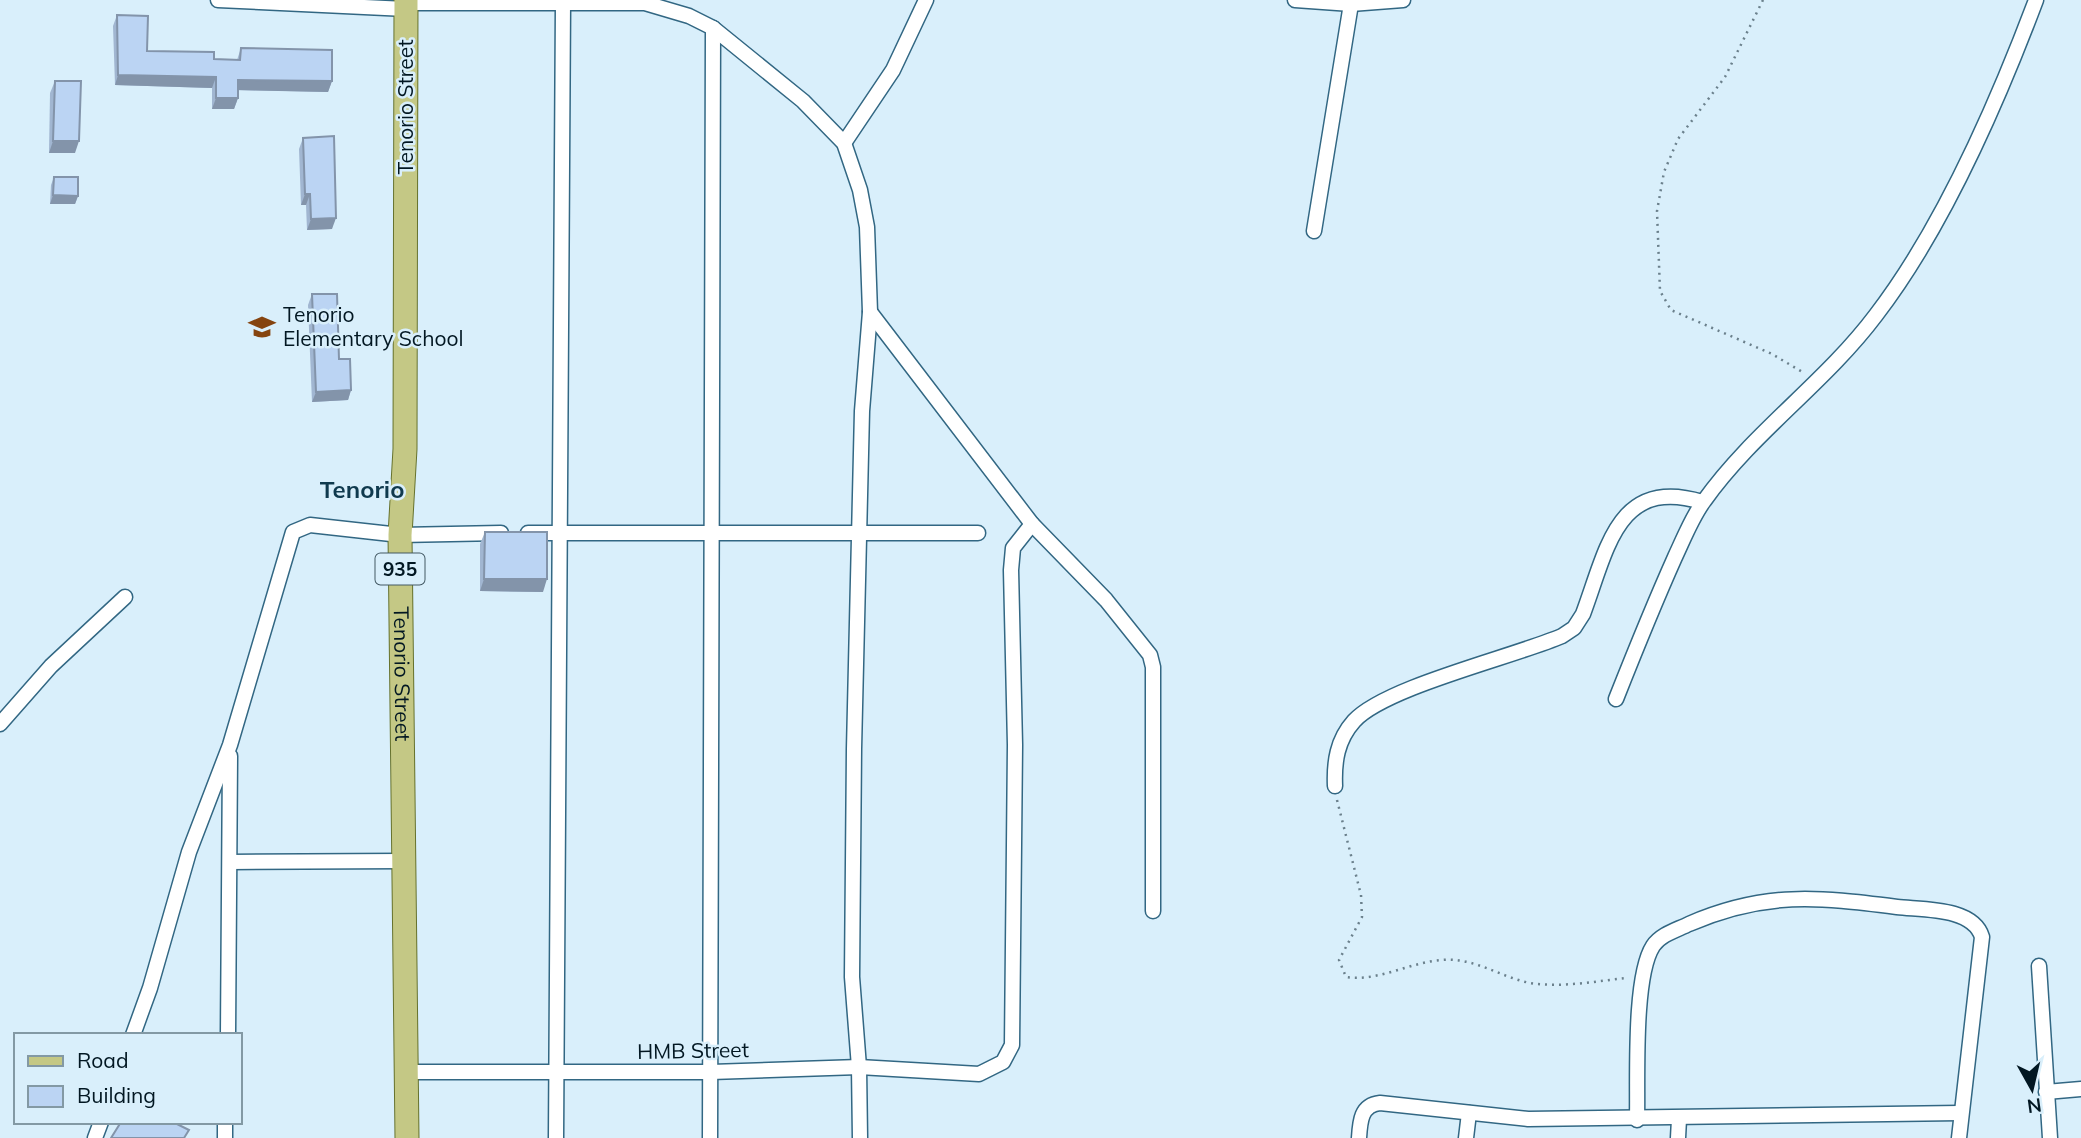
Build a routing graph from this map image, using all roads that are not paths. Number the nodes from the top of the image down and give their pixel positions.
1 (218, 0) edge
2 (926, 0) edge
3 (1295, 0) edge
4 (1403, 0) edge
5 (2036, 0) edge
6 (539, 1) edge
7 (563, 2) junction
8 (406, 4) edge
9 (1351, 4) junction
10 (713, 28) junction
11 (844, 143) junction
12 (1314, 231) dead end
13 (870, 312) junction
14 (1702, 502) junction
15 (1032, 524) junction
16 (560, 533) junction
17 (858, 533) junction
18 (978, 533) dead end
19 (400, 535) junction
20 (710, 536) junction
21 (125, 597) dead end
22 (1616, 699) dead end
23 (0, 724) edge
24 (230, 746) junction
25 (1335, 786) road end
26 (404, 861) junction
27 (230, 862) junction
28 (1153, 911) dead end
29 (2039, 966) dead end
30 (134, 1033) edge
31 (228, 1033) edge
32 (859, 1067) junction
33 (407, 1072) junction
34 (711, 1072) junction
35 (554, 1073) junction
36 (2081, 1089) edge
37 (2046, 1092) junction
38 (1469, 1113) junction
39 (1960, 1113) junction
40 (1679, 1119) junction
41 (1637, 1120) junction
42 (407, 1138) edge
43 (556, 1138) edge
44 (710, 1138) edge
45 (860, 1138) edge
46 (1359, 1138) edge
47 (1466, 1138) edge
48 (1678, 1138) edge
49 (1959, 1138) edge
50 (2050, 1138) edge

1 - 8 street
2 - 11 street
3 - 9 street
4 - 9 street
5 - 14 street
6 - 7 street
6 - 8 street
7 - 10 street
7 - 16 street
8 - 19 main road, Tenorio Street / 935
9 - 12 street
10 - 11 street
10 - 20 street
11 - 13 street
13 - 15 street
13 - 17 street
14 - 22 street
14 - 25 street
15 - 28 street
15 - 32 street, HMB Street
16 - 19 street
16 - 20 street
16 - 35 street
17 - 18 street
17 - 20 street
17 - 32 street
19 - 24 street
19 - 26 main road, Tenorio Street / 935
20 - 34 street
21 - 23 street
24 - 27 street
24 - 30 street
26 - 27 street
26 - 33 main road, Tenorio Street / 935
27 - 31 street
29 - 37 street
32 - 34 street, HMB Street
32 - 45 street
33 - 35 street, HMB Street
33 - 42 main road, Tenorio Street / 935
34 - 35 street, HMB Street
34 - 44 street
35 - 43 street
36 - 37 street
37 - 50 street
38 - 41 street
38 - 46 street
38 - 47 street
39 - 40 street
39 - 41 street
39 - 49 street
40 - 41 street
40 - 48 street

